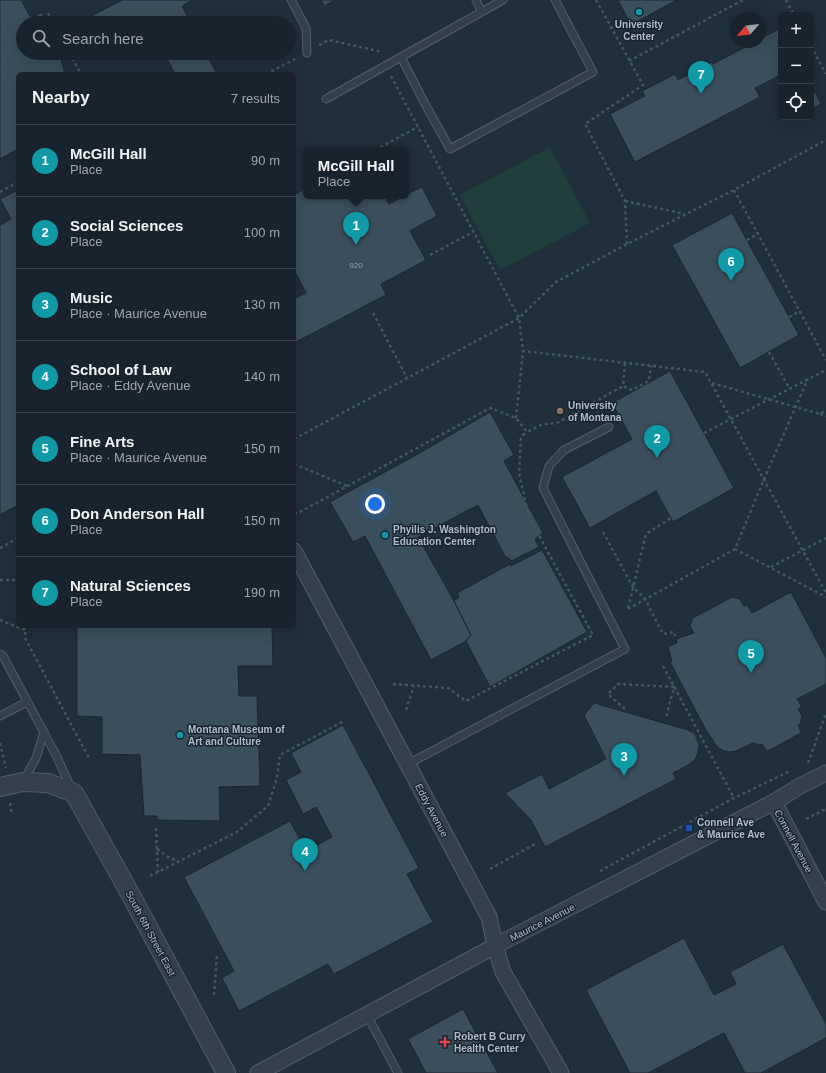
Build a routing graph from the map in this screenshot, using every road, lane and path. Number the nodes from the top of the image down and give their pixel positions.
1 (291, 0) edge
2 (476, 0) edge
3 (503, 0) edge
4 (554, 0) edge
5 (596, 0) edge
6 (743, 0) edge
7 (786, 0) edge
8 (482, 11) junction
9 (792, 12) edge
10 (48, 13) dead end
11 (50, 16) edge
12 (812, 48) edge
13 (307, 53) junction
14 (401, 57) junction
15 (296, 59) edge
16 (74, 60) edge
17 (293, 60) edge
18 (629, 61) junction
19 (385, 65) junction
20 (80, 72) edge
21 (270, 72) edge
22 (826, 74) edge
23 (326, 99) dead end
24 (418, 127) junction
25 (826, 140) edge
26 (381, 147) edge
27 (16, 183) edge
28 (734, 190) junction
29 (0, 192) edge
30 (625, 201) junction
31 (685, 214) junction
32 (473, 232) junction
33 (758, 234) junction
34 (747, 240) dead end
35 (627, 244) junction
36 (430, 255) dead end
37 (800, 312) junction
38 (373, 313) dead end
39 (789, 317) dead end
40 (518, 318) junction
41 (524, 351) junction
42 (769, 352) dead end
43 (826, 360) edge
44 (625, 363) junction
45 (651, 366) junction
46 (826, 370) edge
47 (407, 378) junction
48 (808, 379) junction
49 (711, 383) junction
50 (623, 386) junction
51 (790, 389) junction
52 (770, 400) junction
53 (796, 407) junction
54 (826, 410) edge
55 (820, 414) junction
56 (826, 416) edge
57 (516, 418) junction
58 (731, 420) junction
59 (609, 427) dead end
60 (527, 432) junction
61 (704, 433) dead end
62 (296, 438) edge
63 (296, 465) edge
64 (764, 479) junction
65 (347, 486) junction
66 (296, 513) edge
67 (671, 518) dead end
68 (603, 532) dead end
69 (826, 538) edge
70 (16, 539) edge
71 (0, 548) edge
72 (735, 549) junction
73 (802, 550) junction
74 (296, 555) edge
75 (770, 567) junction
76 (0, 580) edge
77 (16, 580) edge
78 (632, 587) junction
79 (826, 593) edge
80 (826, 597) edge
81 (645, 599) junction
82 (0, 620) edge
83 (16, 626) edge
84 (20, 628) edge
85 (25, 630) joint
86 (675, 636) dead end
87 (0, 654) edge
88 (663, 666) dead end
89 (393, 684) dead end
90 (414, 686) junction
91 (674, 687) junction
92 (27, 702) junction
93 (625, 709) dead end
94 (406, 710) dead end
95 (826, 713) edge
96 (0, 716) edge
97 (666, 717) dead end
98 (344, 721) dead end
99 (44, 732) junction
100 (0, 743) edge
101 (89, 758) dead end
102 (809, 762) junction
103 (408, 764) junction
104 (802, 765) dead end
105 (795, 768) dead end
106 (826, 773) edge
107 (23, 782) junction
108 (5, 786) edge
109 (800, 786) junction
110 (74, 793) junction
111 (734, 798) junction
112 (774, 802) junction
113 (826, 808) edge
114 (12, 814) dead end
115 (806, 819) dead end
116 (156, 828) dead end
117 (537, 843) dead end
118 (157, 849) junction
119 (179, 861) junction
120 (490, 869) dead end
121 (158, 872) junction
122 (594, 874) dead end
123 (150, 876) dead end
124 (826, 902) edge
125 (495, 946) junction
126 (217, 954) dead end
127 (214, 995) dead end
128 (367, 1015) junction
129 (226, 1073) edge
130 (258, 1073) edge
131 (398, 1073) edge
132 (561, 1073) edge

1 - 13 lane
2 - 8 lane
3 - 8 lane
4 - 14 lane
5 - 18 path
6 - 18 path
7 - 9 path
8 - 14 lane
10 - 11 path
12 - 22 path
13 - 15 path
13 - 19 path
14 - 19 lane
16 - 20 path
17 - 21 path
18 - 30 path
19 - 23 lane
19 - 24 path
24 - 26 path
24 - 32 path
25 - 28 path
27 - 29 path
28 - 31 path
28 - 33 path
30 - 31 path
30 - 35 path
31 - 35 path
32 - 36 path
32 - 40 path
33 - 34 path
33 - 37 path
35 - 40 path
37 - 39 path
37 - 43 path
38 - 47 path
40 - 41 path
40 - 47 path
41 - 44 path
41 - 57 path
42 - 51 path
44 - 45 path
44 - 50 path
45 - 49 path
45 - 50 path
46 - 48 path
47 - 62 path
48 - 51 path
48 - 53 path
49 - 52 path
49 - 58 path
50 - 60 path
51 - 52 path
52 - 53 path
52 - 58 path
53 - 55 path
53 - 64 path
54 - 55 path
55 - 56 path
57 - 60 path
57 - 65 path
58 - 61 path
58 - 64 path
59 - 103 lane
60 - 90 path
63 - 65 path
64 - 72 path
64 - 73 path
65 - 66 path
67 - 78 path
68 - 78 path
69 - 73 path
70 - 71 path
72 - 75 path
72 - 81 path
73 - 75 path
73 - 79 path
74 - 103 street, Eddy Avenue
75 - 80 path
76 - 77 path
78 - 81 path
78 - 81 path
81 - 86 path
82 - 83 path
84 - 85 path
85 - 101 path
87 - 92 lane
88 - 91 path
89 - 90 path
90 - 94 path
91 - 93 path
91 - 97 path
91 - 111 path
92 - 96 lane
92 - 99 lane
95 - 102 path
98 - 119 path
99 - 107 lane
99 - 110 lane
100 - 108 path
102 - 104 path
102 - 109 path
103 - 125 street, Eddy Avenue
105 - 111 path
106 - 109 street, Maurice Avenue
107 - 108 street
107 - 110 street
108 - 114 path
109 - 112 street, Maurice Avenue
110 - 129 street, South 6th Street East
111 - 122 path
112 - 124 street, Connell Avenue
112 - 125 street, Maurice Avenue
113 - 115 path
116 - 118 path
117 - 120 path
118 - 119 path
118 - 121 path
119 - 121 path
121 - 123 path
125 - 128 street, Maurice Avenue
125 - 132 street, Eddy Avenue
126 - 127 path
128 - 130 street, Maurice Avenue
128 - 131 lane

